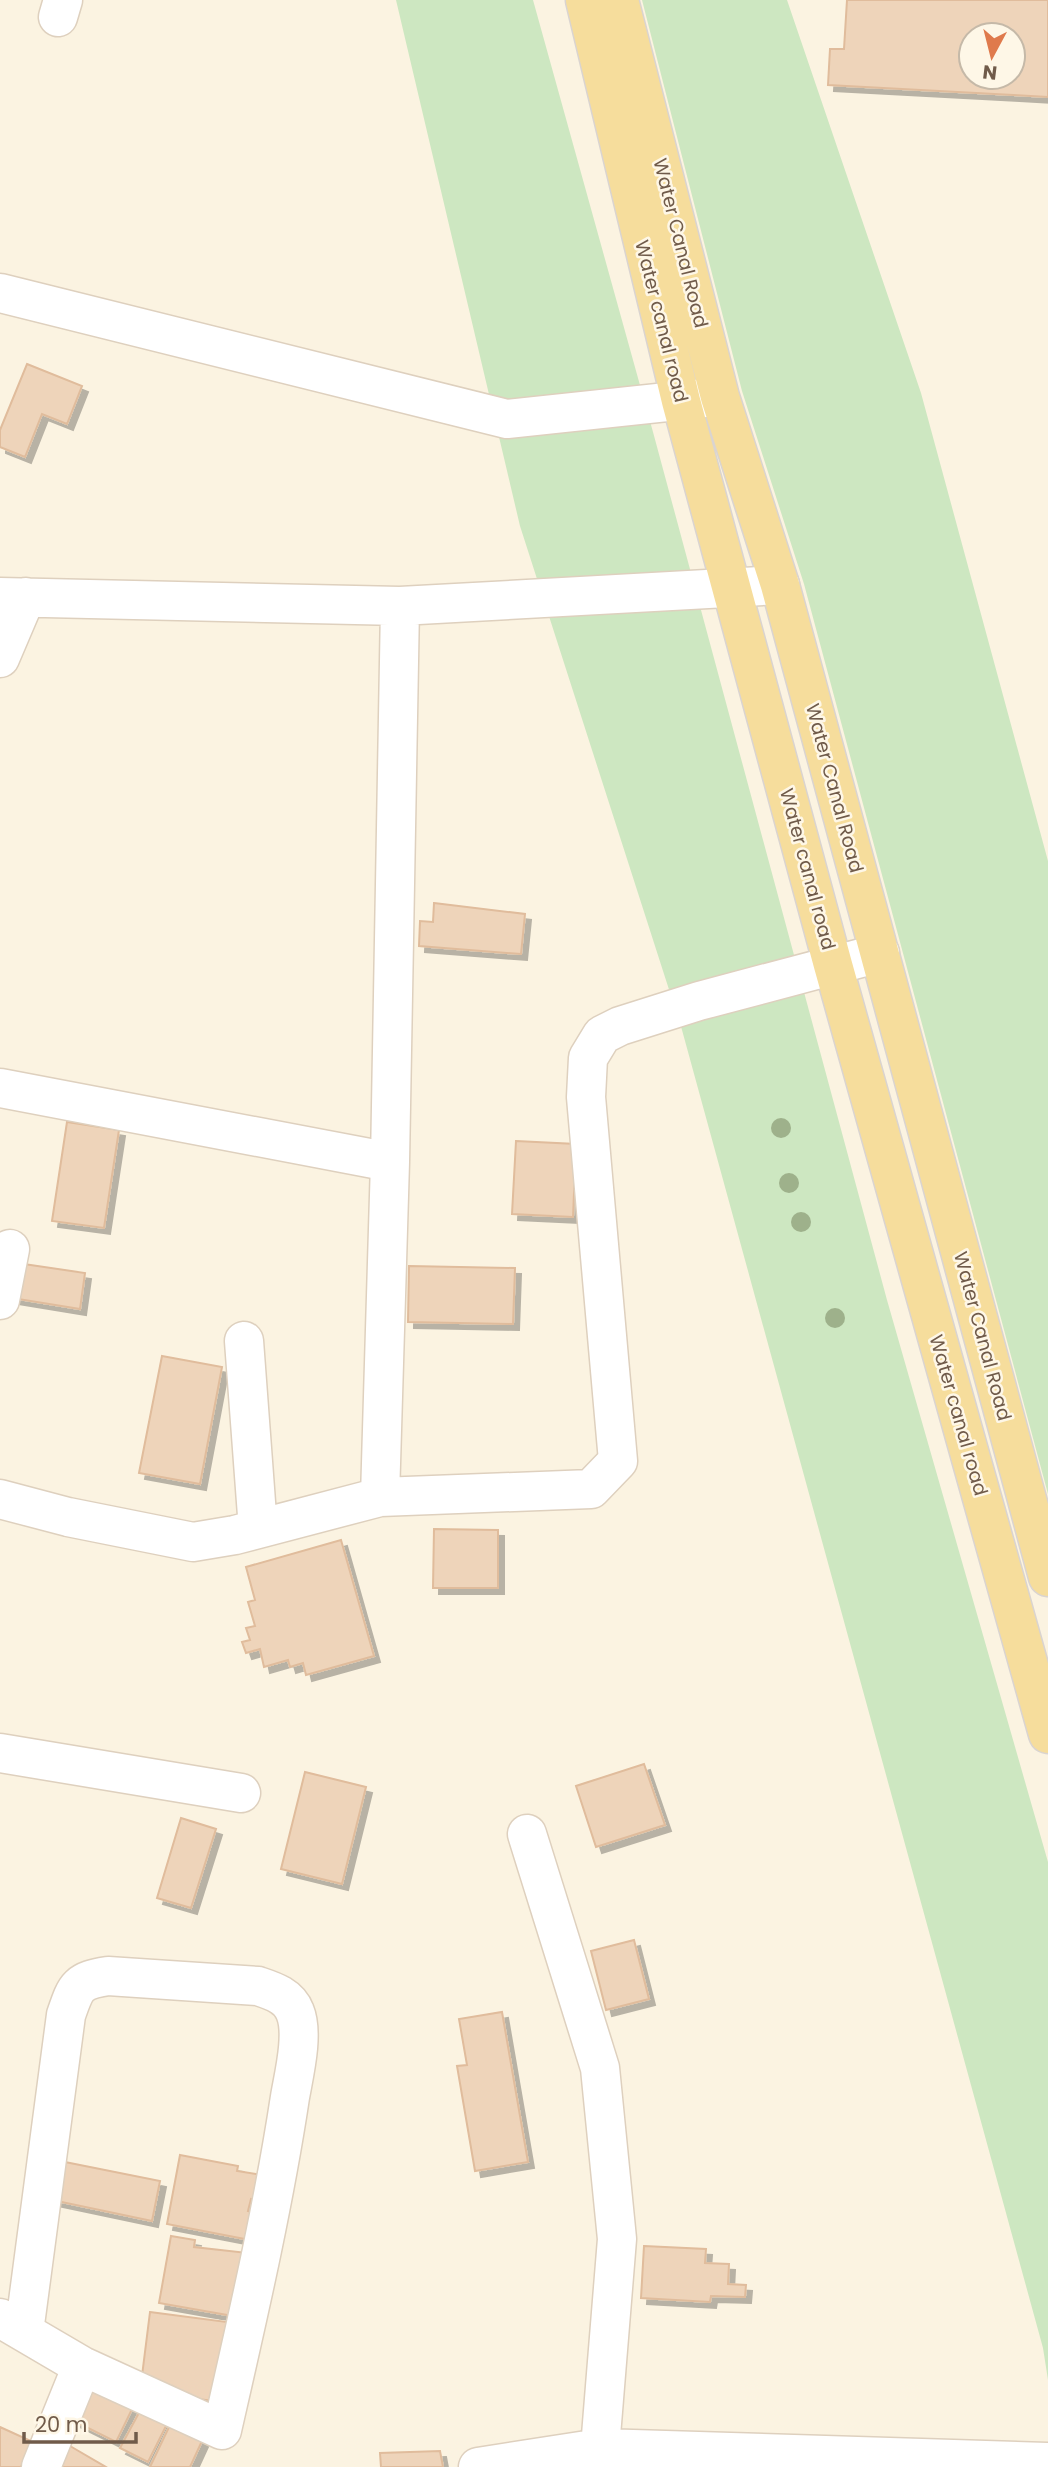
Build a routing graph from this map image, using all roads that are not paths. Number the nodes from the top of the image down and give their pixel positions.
1 (585, 0) edge
2 (619, 0) edge
3 (0, 293) edge
4 (720, 397) junction
5 (681, 401) junction
6 (780, 585) junction
7 (733, 588) junction
8 (13, 597) edge
9 (400, 606) junction
10 (0, 658) edge
11 (880, 953) junction
12 (833, 965) junction
13 (0, 1088) edge
14 (390, 1162) junction
15 (10, 1249) dead end
16 (0, 1300) edge
17 (244, 1341) dead end
18 (380, 1496) junction
19 (0, 1499) edge
20 (258, 1529) junction
21 (1048, 1577) edge
22 (1048, 1734) edge
23 (0, 1753) edge
24 (241, 1793) dead end
25 (527, 1834) dead end
26 (12, 2325) edge
27 (82, 2366) junction
28 (600, 2448) junction
29 (1048, 2462) edge
30 (41, 2467) edge
31 (478, 2467) edge

1 - 5 main road, Water canal road
2 - 4 main road, Water Canal Road
3 - 5 street
4 - 5 street
4 - 6 main road, Water Canal Road
5 - 7 main road, Water canal road
6 - 7 street
6 - 11 main road, Water Canal Road
7 - 9 street
7 - 12 main road, Water canal road
8 - 9 street
8 - 10 street
9 - 14 street
11 - 12 street
11 - 21 main road, Water Canal Road
12 - 18 street
12 - 22 main road, Water canal road
13 - 14 street
14 - 18 street
15 - 16 street
17 - 20 street
18 - 20 street
19 - 20 street
23 - 24 street
25 - 28 street
26 - 27 street
26 - 27 street
27 - 30 street
28 - 29 street
28 - 31 street

